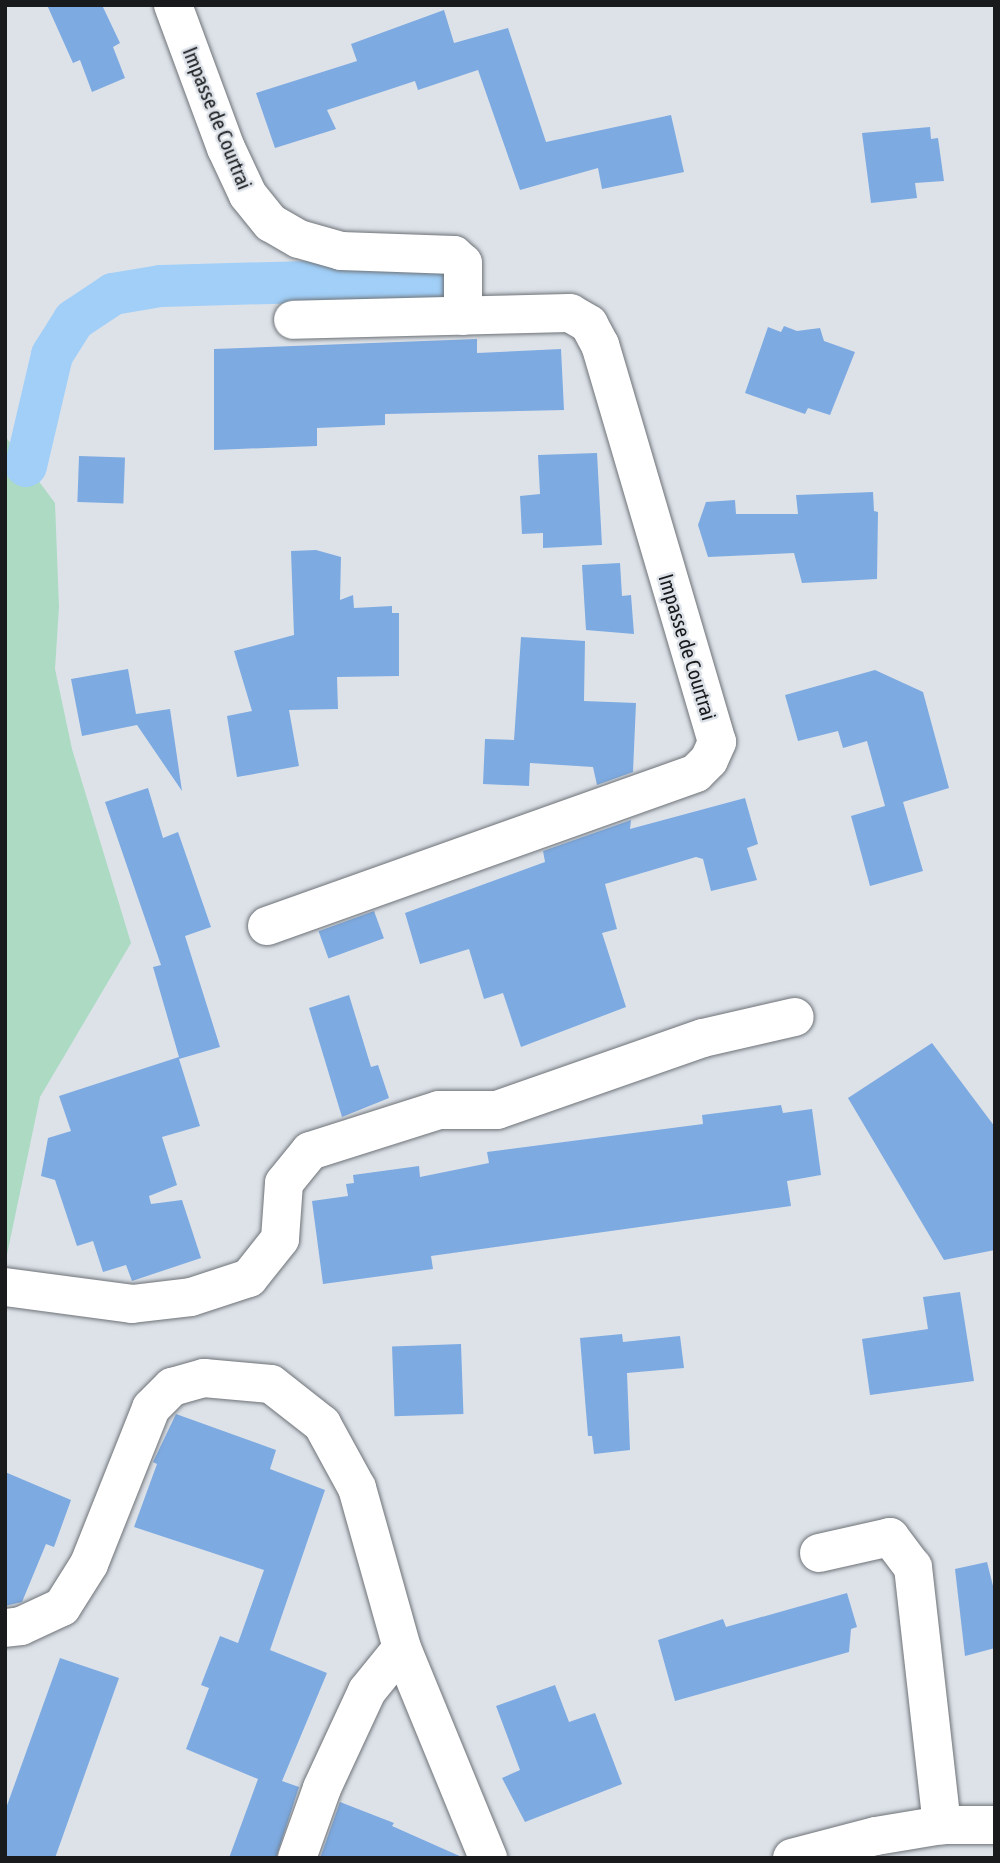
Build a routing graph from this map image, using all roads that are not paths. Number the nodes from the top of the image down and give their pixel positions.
1 (173, 5) edge
2 (463, 292) junction
3 (293, 320) dead end
4 (267, 926) dead end
5 (795, 1017) dead end
6 (5, 1287) edge
7 (820, 1553) dead end
8 (5, 1628) edge
9 (402, 1648) junction
10 (942, 1825) junction
11 (995, 1825) edge
12 (296, 1858) edge
13 (488, 1858) edge
14 (792, 1858) edge

1 - 2 street, Impasse de Courtrai
2 - 3 street, Impasse de Courtrai
2 - 4 street, Impasse de Courtrai
5 - 6 street
7 - 10 street
8 - 9 street
9 - 12 street
9 - 13 street
10 - 11 street
10 - 14 street

